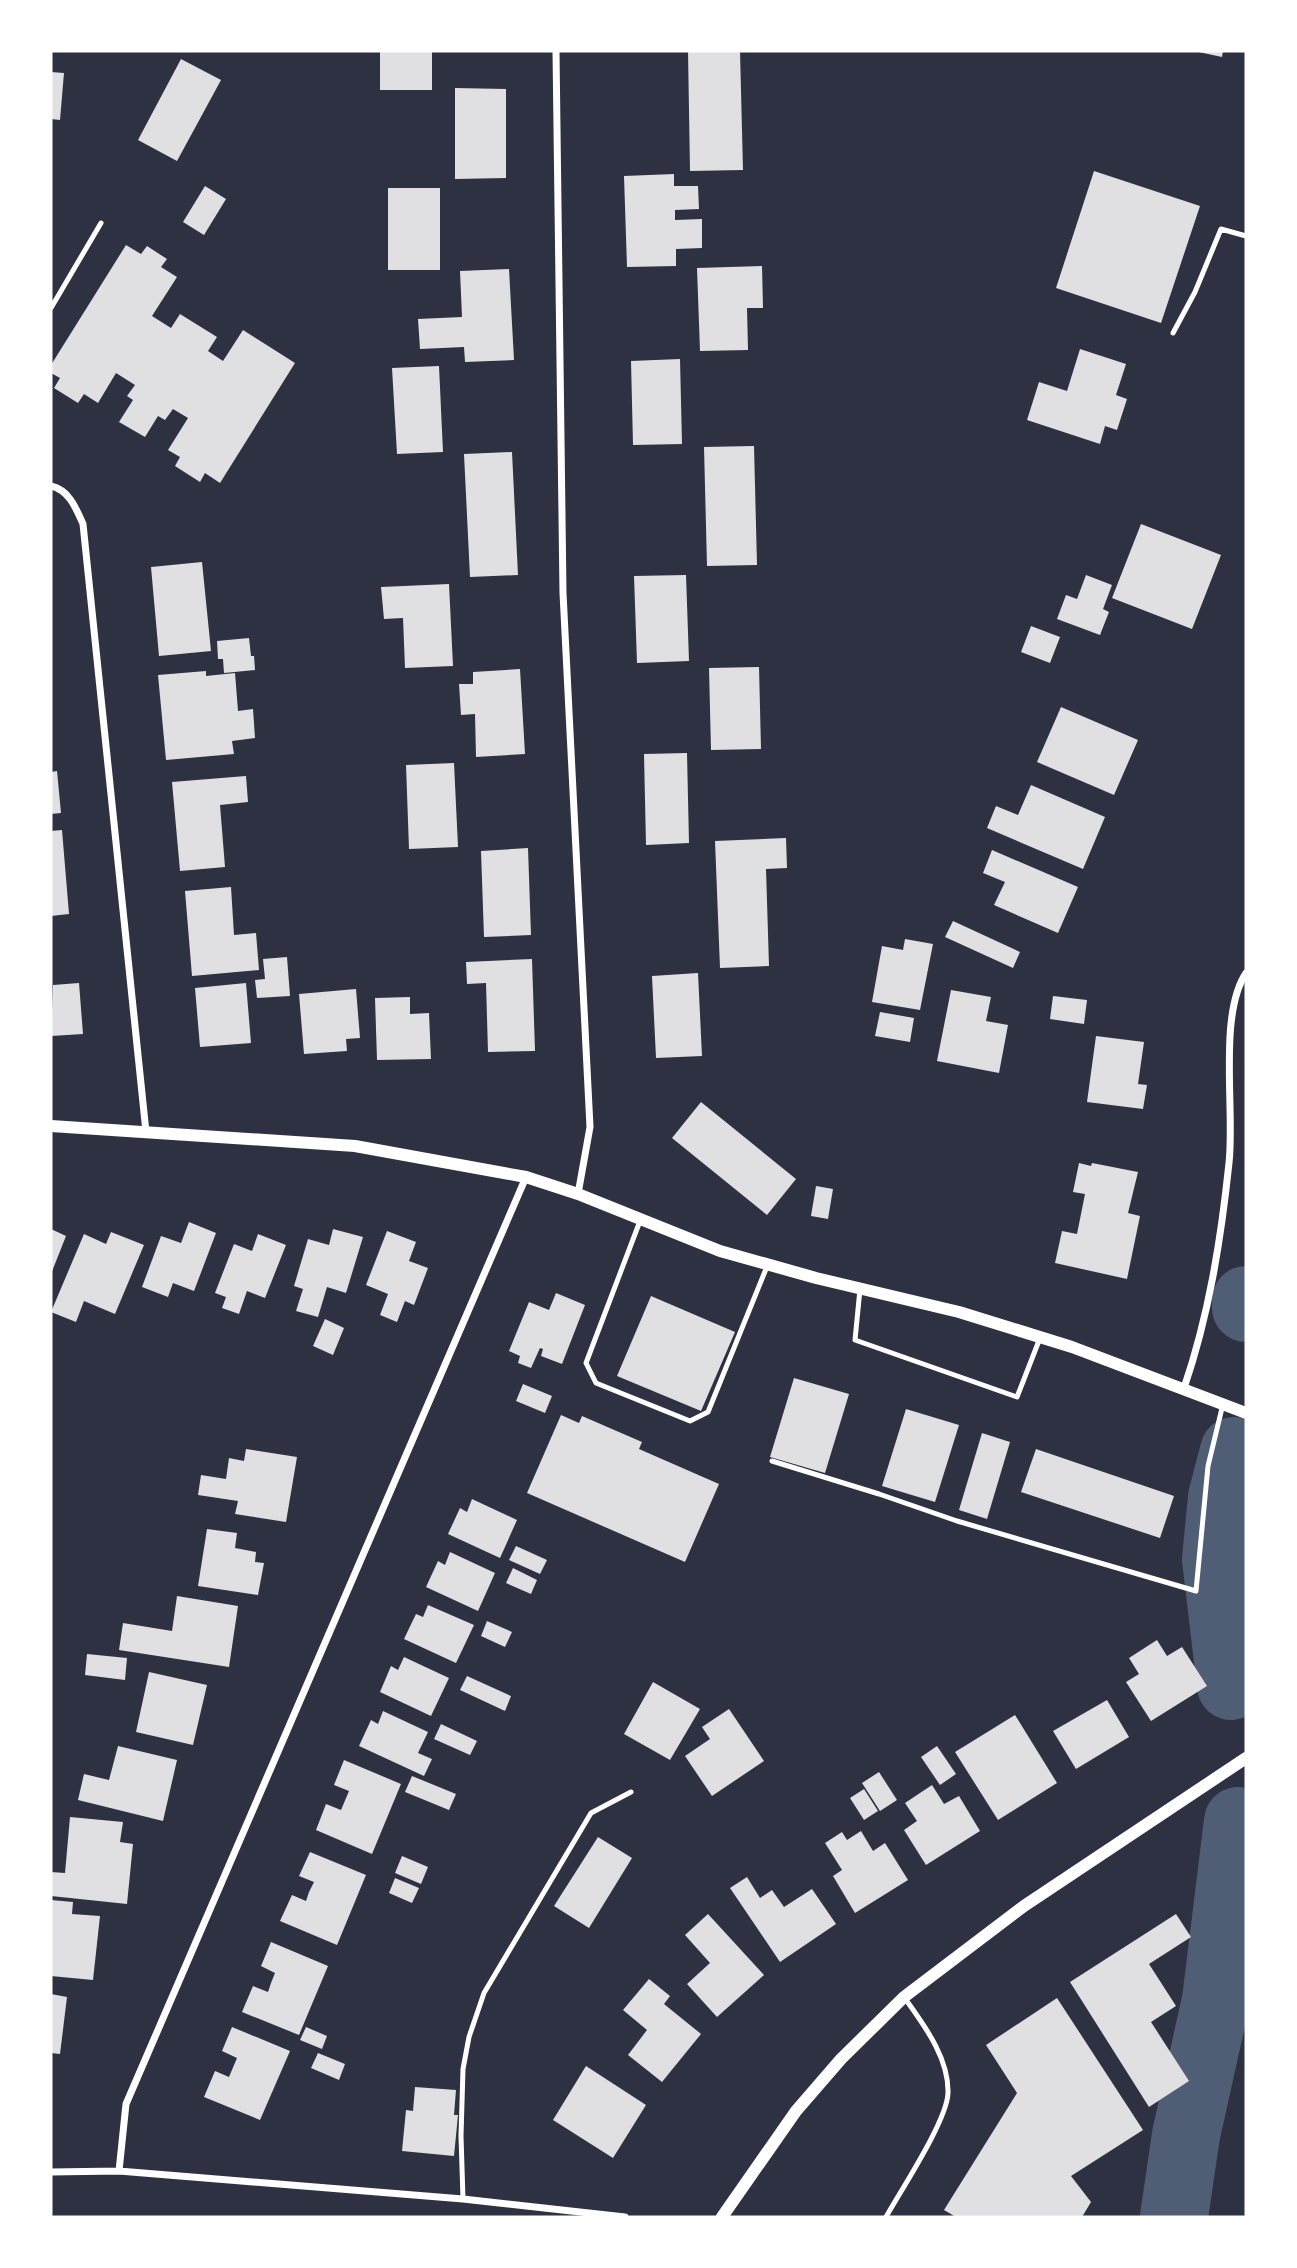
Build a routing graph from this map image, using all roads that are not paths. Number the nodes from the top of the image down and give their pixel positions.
1 (556, 51) edge
2 (101, 223) dead end
3 (1246, 236) edge
4 (51, 308) edge
5 (1173, 332) dead end
6 (51, 486) edge
7 (1246, 973) edge
8 (51, 1126) edge
9 (146, 1132) junction
10 (526, 1177) junction
11 (578, 1194) junction
12 (640, 1220) junction
13 (768, 1265) junction
14 (860, 1289) junction
15 (1040, 1338) junction
16 (1184, 1388) junction
17 (1223, 1404) junction
18 (1246, 1413) edge
19 (772, 1461) dead end
20 (1246, 1758) edge
21 (631, 1792) dead end
22 (904, 1997) junction
23 (119, 2171) junction
24 (51, 2172) edge
25 (463, 2199) junction
26 (625, 2217) edge
27 (722, 2217) edge
28 (886, 2217) edge

1 - 11 street
2 - 4 lane
3 - 5 lane
6 - 9 street
7 - 16 street
8 - 9 street
9 - 10 street
10 - 11 street
10 - 23 street
11 - 12 street
12 - 13 street
12 - 13 lane
13 - 14 street
14 - 15 street
14 - 15 lane
15 - 16 street
16 - 17 street
17 - 18 street
17 - 19 lane
20 - 22 street
21 - 25 lane
22 - 27 street
22 - 28 lane
23 - 24 street
23 - 25 street
25 - 26 street

